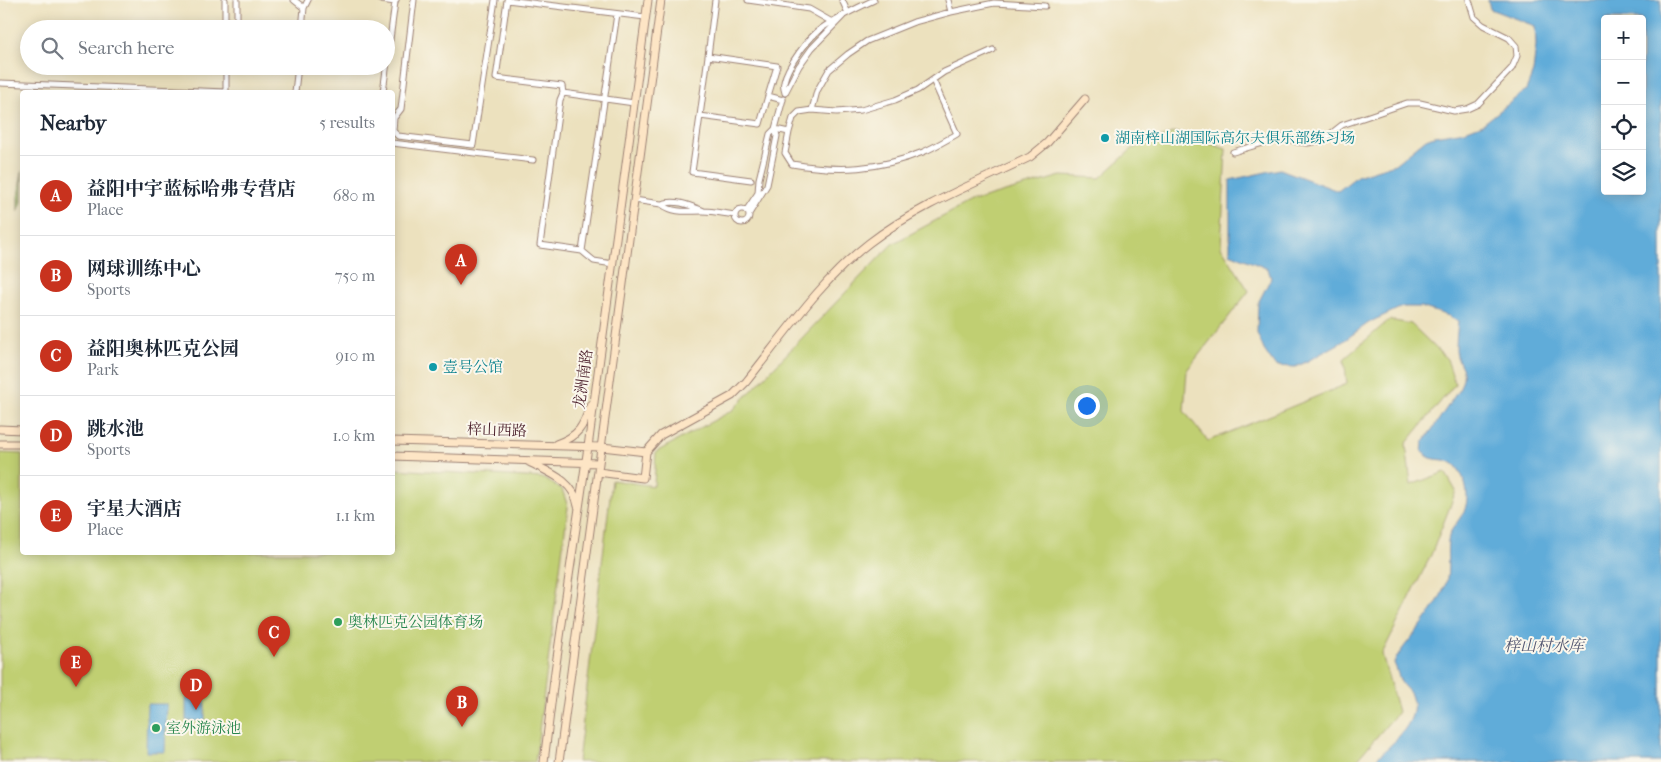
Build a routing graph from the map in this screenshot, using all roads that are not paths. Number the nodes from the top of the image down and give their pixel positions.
1 (225, 0) edge
2 (237, 0) edge
3 (294, 0) edge
4 (308, 0) edge
5 (381, 0) edge
6 (414, 0) edge
7 (495, 0) edge
8 (648, 0) edge
9 (661, 0) edge
10 (716, 0) edge
11 (748, 0) edge
12 (842, 0) edge
13 (874, 0) edge
14 (948, 0) edge
15 (1469, 0) edge
16 (396, 1) edge
17 (1045, 6) dead end
18 (304, 8) junction
19 (951, 12) junction
20 (848, 13) junction
21 (617, 14) junction
22 (842, 16) junction
23 (645, 18) junction
24 (225, 20) edge
25 (237, 20) edge
26 (303, 20) edge
27 (393, 20) edge
28 (832, 22) junction
29 (993, 50) dead end
30 (708, 56) junction
31 (226, 75) edge
32 (297, 75) edge
33 (385, 75) edge
34 (933, 80) junction
35 (0, 84) edge
36 (170, 90) edge
37 (226, 90) edge
38 (295, 90) edge
39 (383, 90) edge
40 (563, 93) junction
41 (784, 93) junction
42 (768, 96) junction
43 (605, 99) junction
44 (1085, 99) dead end
45 (783, 100) junction
46 (634, 103) junction
47 (812, 110) junction
48 (700, 116) junction
49 (395, 117) edge
50 (775, 129) junction
51 (789, 132) junction
52 (395, 133) edge
53 (395, 143) edge
54 (1233, 152) dead end
55 (533, 160) dead end
56 (751, 180) dead end
57 (634, 200) junction
58 (661, 204) junction
59 (704, 211) junction
60 (748, 212) junction
61 (735, 215) junction
62 (582, 251) junction
63 (613, 264) junction
64 (596, 390) junction
65 (0, 429) edge
66 (20, 430) edge
67 (395, 441) edge
68 (0, 444) edge
69 (20, 444) edge
70 (551, 446) junction
71 (588, 447) junction
72 (602, 447) junction
73 (646, 452) junction
74 (395, 456) edge
75 (524, 460) junction
76 (586, 462) junction
77 (599, 464) junction
78 (598, 472) junction
79 (578, 513) junction
80 (544, 762) edge
81 (559, 762) edge

1 - 24 street
2 - 25 street
3 - 18 street
4 - 18 street
5 - 16 street
6 - 49 street
7 - 52 street
8 - 23 main road, 龙洲南路
9 - 57 main road, 龙洲南路
10 - 30 street
11 - 28 street
12 - 20 street
13 - 20 street
14 - 19 street
15 - 54 street
16 - 27 street
17 - 19 street
18 - 26 street
19 - 47 street
20 - 22 street
21 - 23 street
21 - 40 street
21 - 43 street
22 - 28 street
22 - 41 street
23 - 46 main road, 龙洲南路
28 - 41 street
29 - 34 street
30 - 42 street
30 - 48 street
31 - 37 street
32 - 38 street
33 - 39 street
34 - 47 street
34 - 51 street
35 - 36 street
40 - 43 street
40 - 62 street
41 - 45 street
42 - 45 street
42 - 48 street
43 - 46 street
43 - 62 street
44 - 73 main road
45 - 50 street
46 - 63 main road, 龙洲南路
47 - 51 street
48 - 56 street
50 - 51 street
50 - 60 street
50 - 60 street
53 - 55 street
57 - 58 street
57 - 72 main road, 龙洲南路
58 - 59 street
58 - 59 street
59 - 61 street
60 - 61 street
60 - 61 street
62 - 63 street
63 - 64 main road, 龙洲南路
64 - 70 main road
64 - 71 main road, 龙洲南路
65 - 66 main road
67 - 70 main road, 梓山西路
68 - 69 main road
70 - 71 main road, 梓山西路
71 - 72 main road, 梓山西路
71 - 76 main road, 龙洲南路
72 - 73 main road, 梓山西路
72 - 77 main road, 龙洲南路
73 - 78 main road
74 - 75 main road, 梓山西路
75 - 76 main road, 梓山西路
75 - 79 main road
76 - 77 main road, 梓山西路
76 - 79 main road, 龙洲南路
77 - 78 main road, 龙洲南路
78 - 81 main road, 龙洲南路
79 - 80 main road, 龙洲南路

